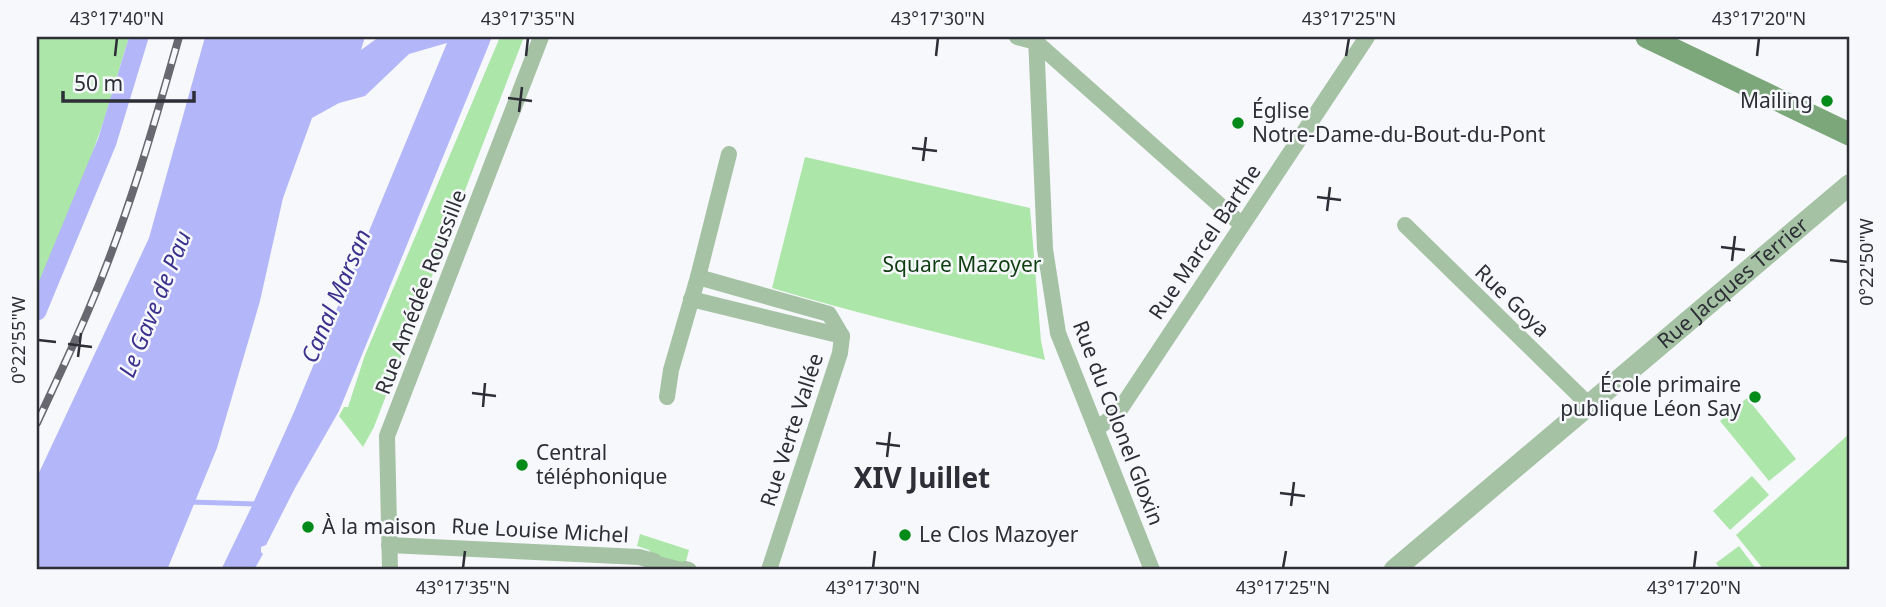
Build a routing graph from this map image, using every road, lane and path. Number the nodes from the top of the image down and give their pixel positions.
1 (541, 37) edge
2 (1017, 37) edge
3 (1367, 37) edge
4 (1647, 37) edge
5 (1036, 39) edge
6 (1849, 134) edge
7 (729, 154) dead end
8 (1849, 185) edge
9 (1241, 224) junction
10 (1405, 225) dead end
11 (698, 277) junction
12 (691, 299) junction
13 (842, 336) junction
14 (667, 397) dead end
15 (1590, 406) junction
16 (1096, 429) junction
17 (388, 545) junction
18 (654, 561) joint
19 (390, 570) edge
20 (687, 570) edge
21 (769, 570) edge
22 (1152, 570) edge
23 (1394, 570) edge

1 - 17 street, Rue Amédée Roussille
2 - 5 street
3 - 9 street, Rue Marcel Barthe
4 - 6 main road
5 - 9 street
5 - 16 street, Rue du Colonel Gloxin
7 - 11 street
8 - 15 street, Rue Jacques Terrier
9 - 16 street, Rue Marcel Barthe
10 - 15 street, Rue Goya
11 - 12 street
11 - 13 street, Rue Verte Vallée
12 - 13 street
12 - 14 street
13 - 21 street, Rue Verte Vallée
15 - 23 street, Rue Jacques Terrier
16 - 22 street, Rue du Colonel Gloxin
17 - 18 street, Rue Louise Michel
17 - 19 street, Rue Amédée Roussille
18 - 20 street, Rue Louise Michel

